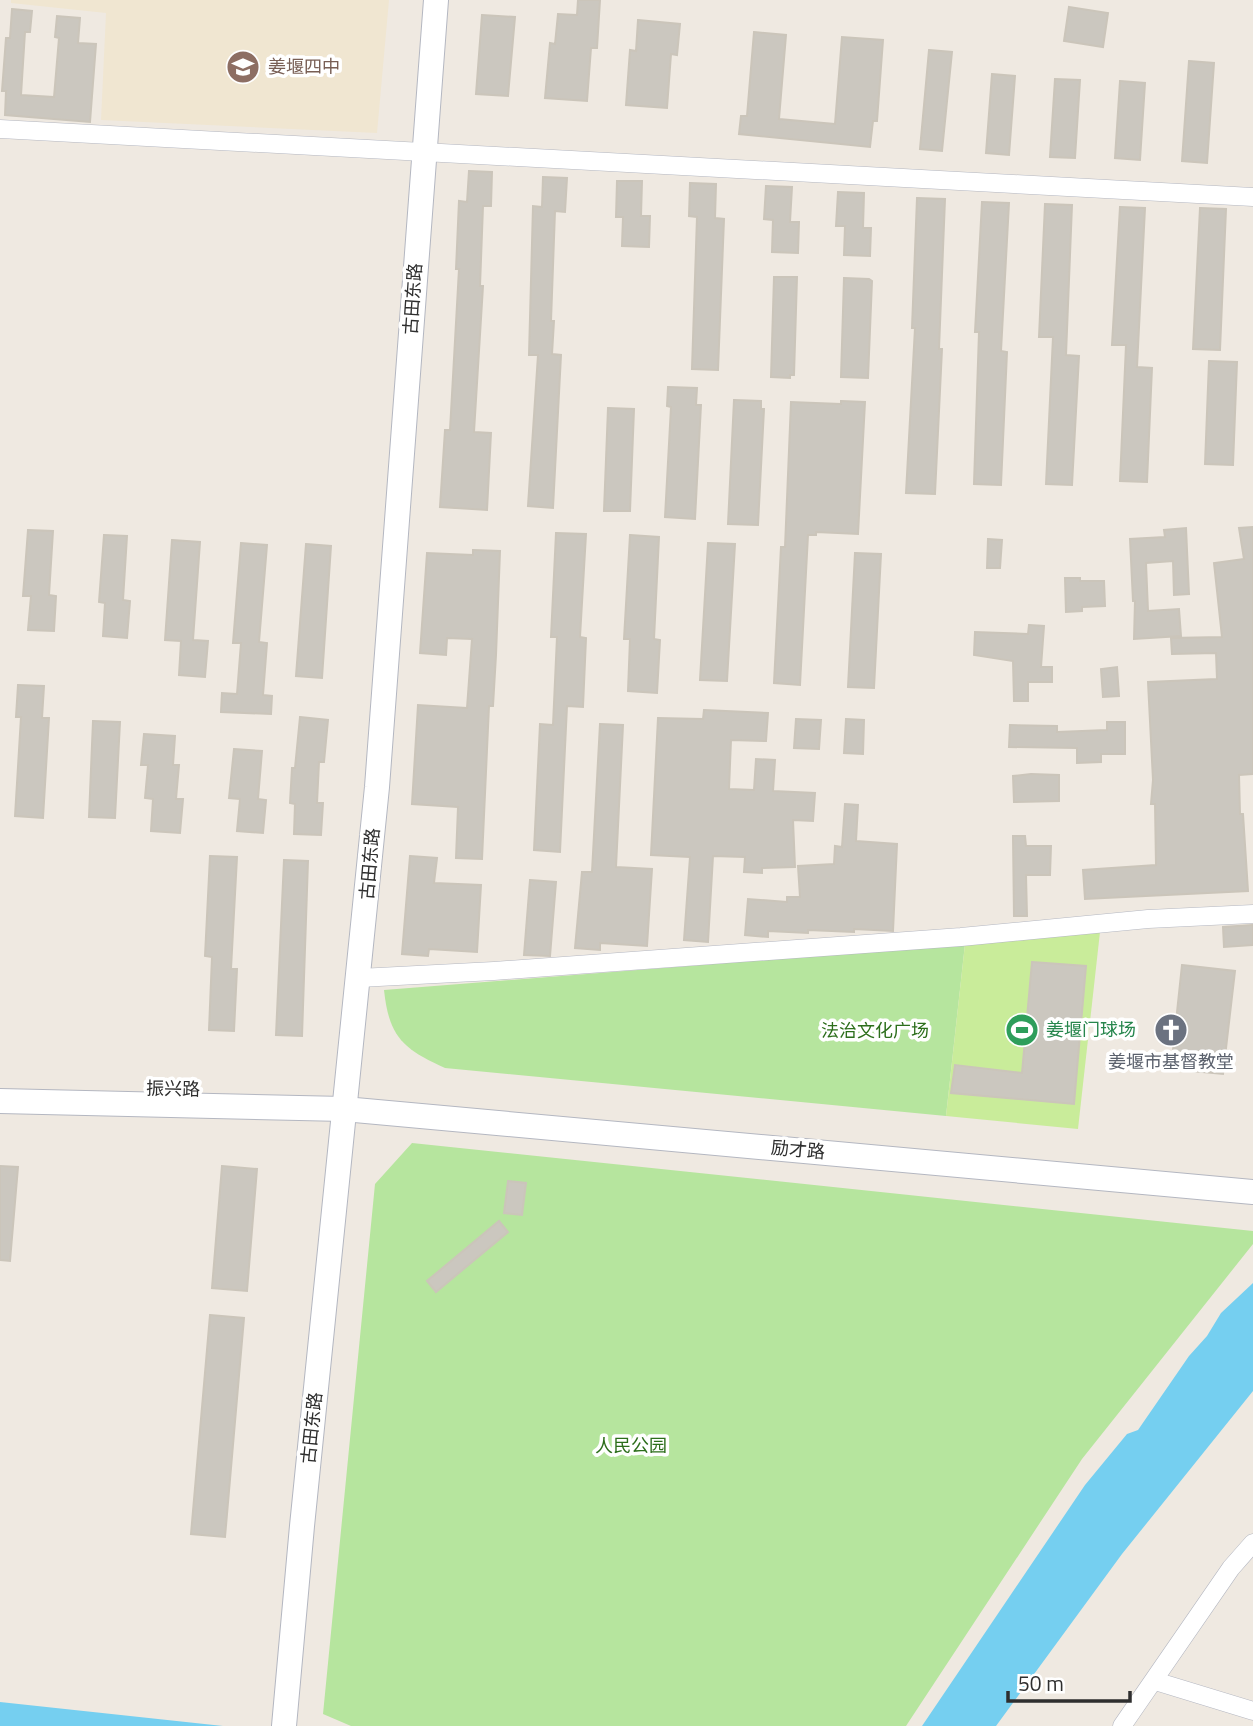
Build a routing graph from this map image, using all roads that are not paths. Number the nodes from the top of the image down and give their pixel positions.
1 (436, 0) edge
2 (0, 129) edge
3 (424, 152) junction
4 (1253, 197) edge
5 (1253, 914) edge
6 (359, 978) junction
7 (0, 1084) edge
8 (0, 1101) edge
9 (344, 1101) junction
10 (1253, 1175) edge
11 (1253, 1192) edge
12 (1253, 1543) edge
13 (1155, 1681) junction
14 (1253, 1711) edge
15 (284, 1726) edge
16 (1122, 1726) edge

1 - 3 street, 古田东路
2 - 3 street
3 - 4 street
3 - 6 street, 古田东路
5 - 6 street
6 - 9 street, 古田东路
7 - 9 street, 振兴路
8 - 9 street, 振兴路
9 - 10 street, 励才路
9 - 11 street, 励才路
9 - 15 street, 古田东路
12 - 13 street
13 - 14 street
13 - 16 street

